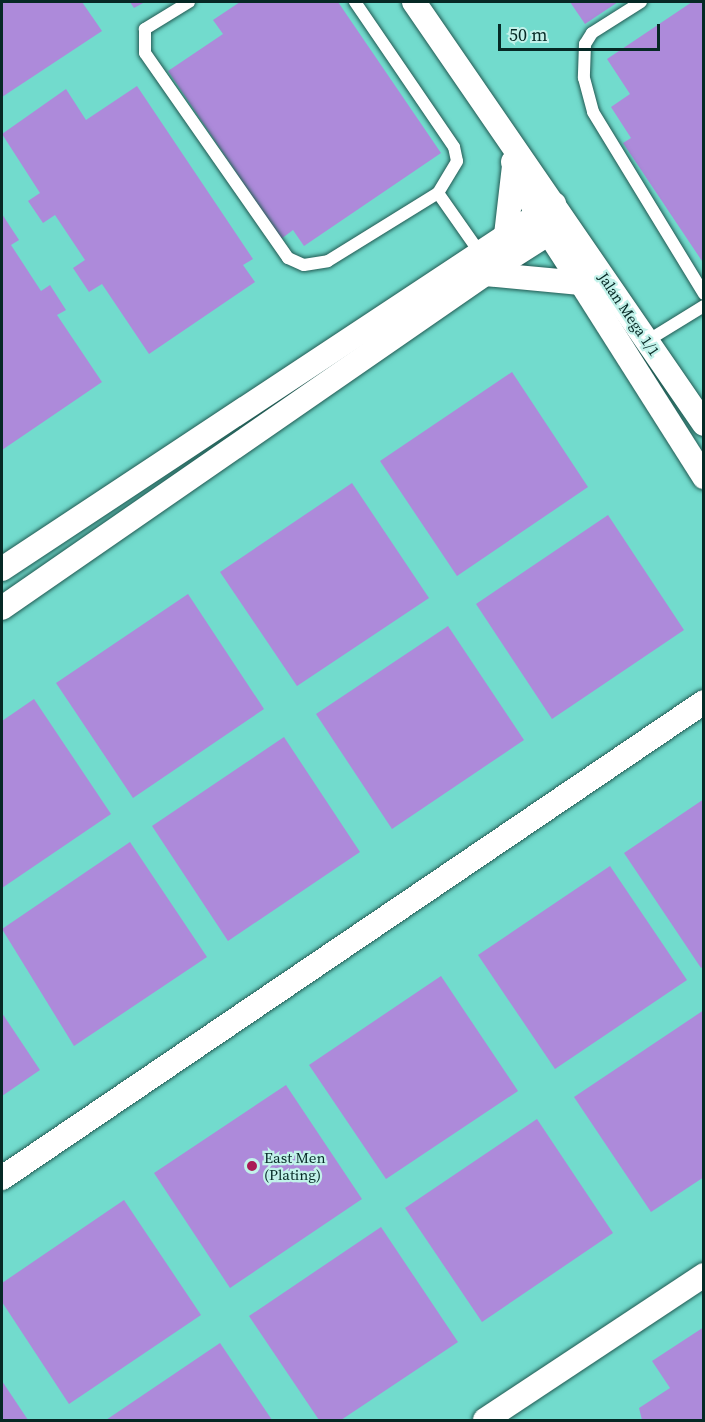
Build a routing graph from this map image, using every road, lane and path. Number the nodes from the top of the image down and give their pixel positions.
1 (189, 2) edge
2 (355, 2) edge
3 (414, 2) edge
4 (641, 2) edge
5 (508, 137) junction
6 (514, 166) junction
7 (438, 193) junction
8 (552, 218) junction
9 (506, 235) junction
10 (482, 264) junction
11 (581, 283) junction
12 (704, 294) edge
13 (704, 306) edge
14 (647, 341) junction
15 (704, 424) edge
16 (704, 477) edge
17 (2, 569) edge
18 (2, 608) edge
19 (704, 702) edge
20 (2, 1178) edge
21 (704, 1275) edge
22 (485, 1420) edge

1 - 7 lane
2 - 7 lane
3 - 5 street
4 - 12 lane
5 - 6 street
5 - 8 street
6 - 8 street
6 - 9 street
7 - 10 lane
8 - 9 street
8 - 10 street
8 - 11 street
8 - 14 street, Jalan Mega 1/1
9 - 10 street
10 - 11 street
10 - 17 street
10 - 18 street
11 - 16 street
13 - 14 lane
14 - 15 street, Jalan Mega 1/1
19 - 20 street
21 - 22 street

